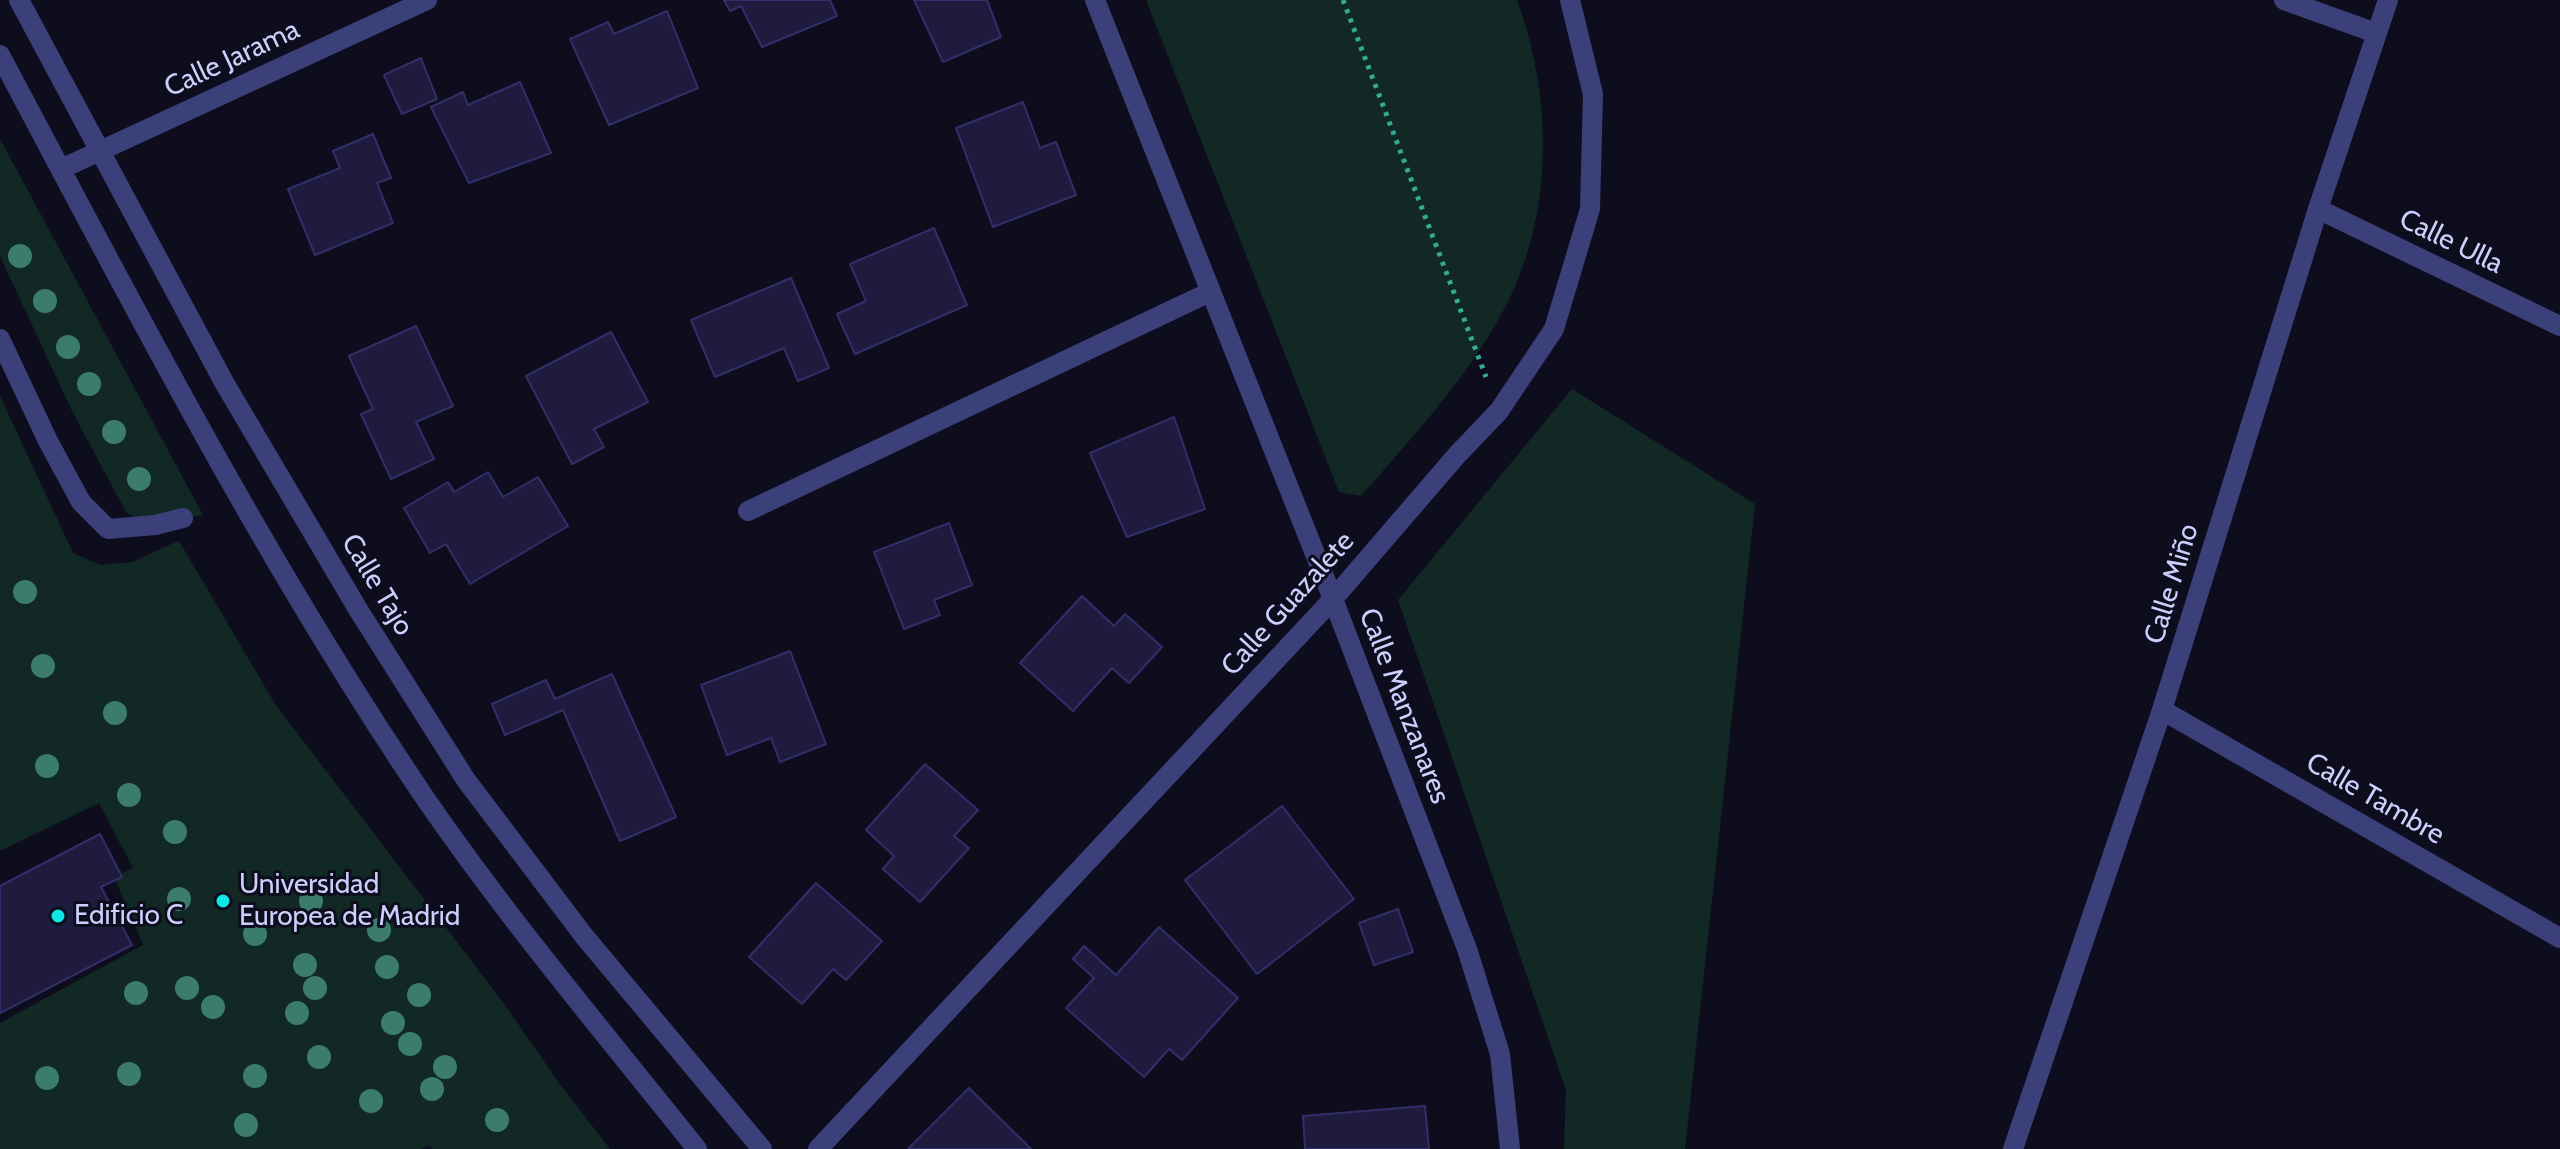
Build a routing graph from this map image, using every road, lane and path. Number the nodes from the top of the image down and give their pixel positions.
1 (19, 0) edge
2 (427, 0) edge
3 (1095, 0) edge
4 (1343, 0) edge
5 (1570, 0) edge
6 (2284, 0) edge
7 (2388, 0) edge
8 (2376, 33) junction
9 (0, 55) edge
10 (100, 152) junction
11 (61, 169) junction
12 (2318, 209) junction
13 (1210, 292) junction
14 (2560, 326) edge
15 (0, 339) edge
16 (1499, 411) junction
17 (748, 511) dead end
18 (183, 518) dead end
19 (1333, 599) junction
20 (2162, 710) junction
21 (2560, 938) edge
22 (697, 1149) edge
23 (762, 1149) edge
24 (818, 1149) edge
25 (1510, 1149) edge
26 (2013, 1149) edge

1 - 10 street, Calle Tajo
2 - 10 street, Calle Jarama
3 - 13 street, Calle Manzanares
4 - 16 path
5 - 16 street, Calle Guazalete
6 - 8 street
7 - 8 street, Calle Miño
8 - 12 street, Calle Miño
9 - 11 street
10 - 11 street, Calle Jarama
10 - 23 street, Calle Tajo
11 - 22 street
12 - 14 street, Calle Ulla
12 - 20 street, Calle Miño
13 - 17 street
13 - 19 street, Calle Manzanares
15 - 18 street
16 - 19 street, Calle Guazalete
19 - 24 street, Calle Guazalete
19 - 25 street, Calle Manzanares
20 - 21 street, Calle Tambre
20 - 26 street, Calle Miño

